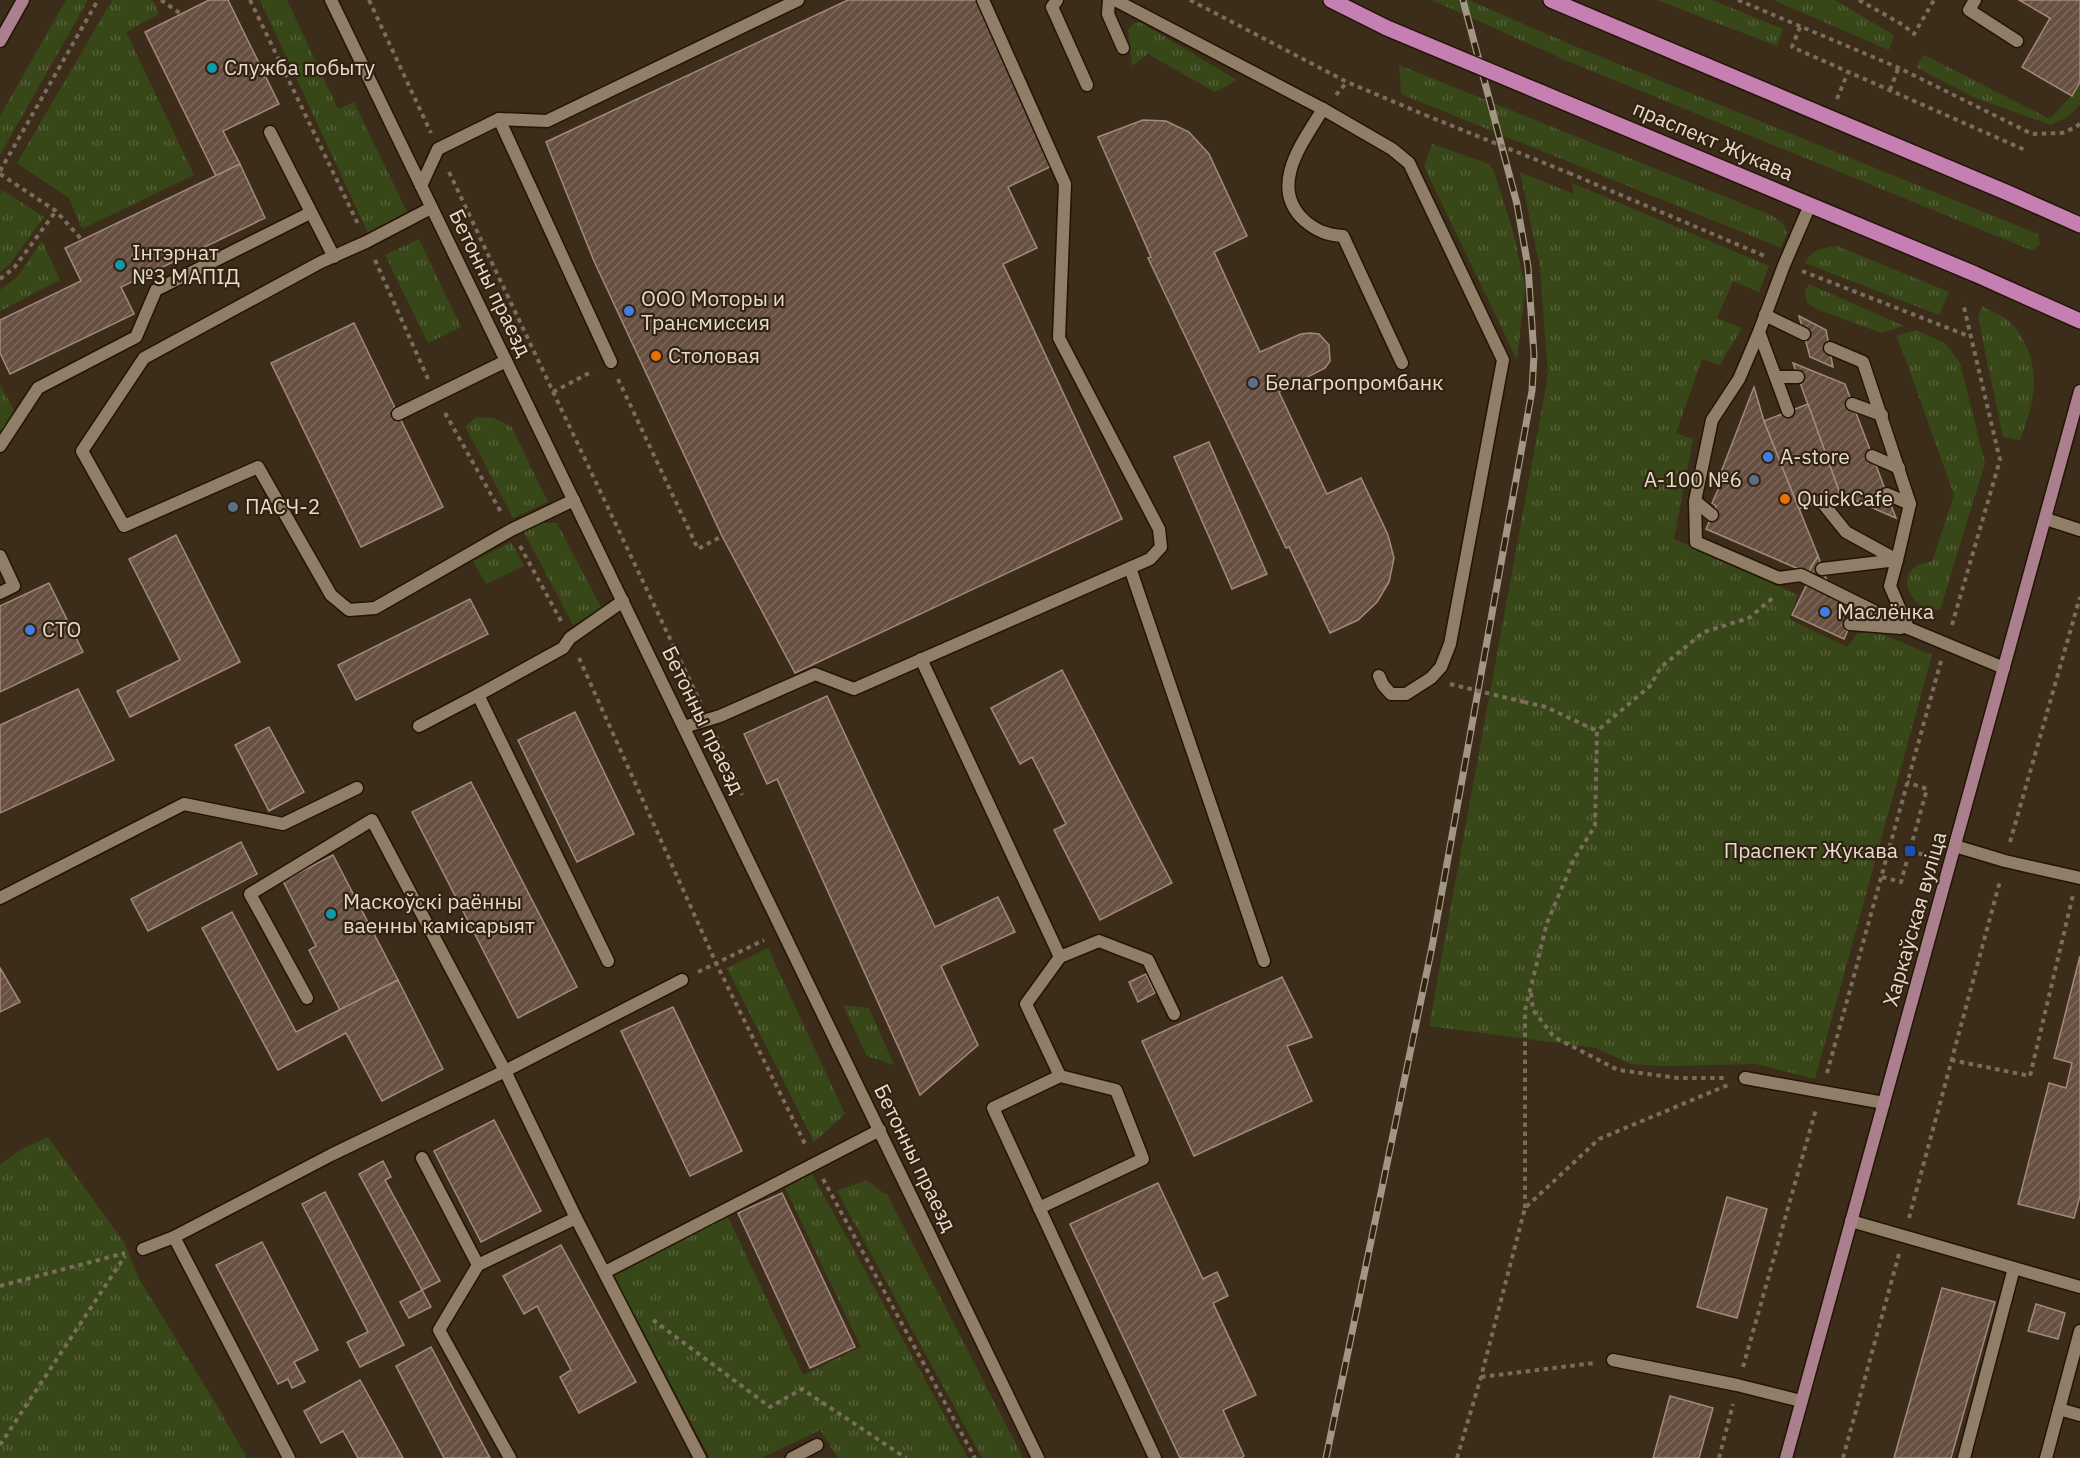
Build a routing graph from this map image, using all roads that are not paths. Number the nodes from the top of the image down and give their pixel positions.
1 (23, 0) edge
2 (331, 0) edge
3 (798, 0) edge
4 (983, 0) edge
5 (1058, 0) edge
6 (1109, 0) edge
7 (1115, 0) edge
8 (1330, 0) edge
9 (1551, 0) edge
10 (1975, 0) edge
11 (0, 41) edge
12 (2017, 41) dead end
13 (1123, 48) dead end
14 (1087, 85) dead end
15 (1323, 109) junction
16 (498, 119) junction
17 (270, 132) dead end
18 (421, 186) junction
19 (1810, 205) junction
20 (431, 208) junction
21 (310, 213) junction
22 (2080, 225) edge
23 (334, 257) junction
24 (1765, 315) junction
25 (2080, 321) edge
26 (1760, 332) junction
27 (1804, 334) dead end
28 (1830, 348) dead end
29 (506, 361) junction
30 (611, 363) road end
31 (1402, 363) dead end
32 (1798, 377) dead end
33 (1777, 378) junction
34 (2080, 391) edge
35 (1852, 404) dead end
36 (1788, 411) dead end
37 (398, 414) dead end
38 (1882, 415) junction
39 (0, 446) edge
40 (1872, 456) dead end
41 (1899, 468) junction
42 (1887, 494) dead end
43 (574, 500) junction
44 (1695, 501) junction
45 (1821, 501) dead end
46 (1910, 504) junction
47 (1712, 515) dead end
48 (2046, 519) junction
49 (2080, 530) edge
50 (0, 555) edge
51 (1897, 560) junction
52 (1130, 568) junction
53 (1822, 569) dead end
54 (0, 593) edge
55 (623, 601) junction
56 (1850, 624) dead end
57 (1908, 628) junction
58 (921, 659) junction
59 (2004, 668) junction
60 (1379, 676) dead end
61 (478, 695) junction
62 (420, 726) dead end
63 (684, 727) junction
64 (357, 788) dead end
65 (1955, 846) junction
66 (2079, 877) edge
67 (0, 898) edge
68 (1060, 957) junction
69 (608, 961) dead end
70 (1264, 961) dead end
71 (682, 980) road end
72 (307, 998) dead end
73 (1174, 1014) dead end
74 (505, 1071) junction
75 (1060, 1076) junction
76 (1745, 1078) road end
77 (1884, 1103) junction
78 (880, 1130) junction
79 (422, 1158) dead end
80 (1039, 1208) junction
81 (576, 1218) junction
82 (1851, 1221) junction
83 (174, 1237) junction
84 (143, 1249) dead end
85 (477, 1265) junction
86 (2014, 1268) junction
87 (605, 1272) junction
88 (2080, 1287) edge
89 (2080, 1331) edge
90 (1613, 1360) road end
91 (1802, 1401) junction
92 (2059, 1409) junction
93 (2080, 1415) edge
94 (817, 1445) dead end
95 (289, 1458) edge
96 (510, 1458) edge
97 (700, 1458) edge
98 (792, 1458) edge
99 (1038, 1458) edge
100 (1155, 1458) edge
101 (1786, 1458) edge
102 (1964, 1458) edge
103 (2046, 1458) edge

1 - 11 main road
2 - 18 street, Бетонны праезд
3 - 16 street
4 - 52 street
5 - 14 street
6 - 13 street
7 - 15 street
8 - 19 main road, праспект Жукава, bridge
9 - 22 main road
10 - 12 street
15 - 31 street
15 - 60 street
16 - 18 street
16 - 30 street
17 - 21 street
18 - 20 street, Бетонны праезд
19 - 24 street
19 - 25 main road, праспект Жукава
20 - 23 street
20 - 29 street, Бетонны праезд
21 - 23 street
21 - 39 street
23 - 43 street
24 - 26 street
24 - 27 street
26 - 33 street
26 - 44 street
28 - 38 street
29 - 37 street
29 - 43 street, Бетонны праезд
32 - 33 street
33 - 36 street
34 - 48 main road, Харкаўская вуліца
35 - 38 street
38 - 41 street
40 - 41 street
41 - 46 street
42 - 46 street
43 - 55 street, Бетонны праезд
44 - 47 street
44 - 57 street
45 - 51 street
46 - 51 street
48 - 49 street
48 - 59 main road, Харкаўская вуліца
50 - 54 street
51 - 53 street
51 - 57 street
52 - 58 street
52 - 70 street
55 - 61 street
55 - 63 street, Бетонны праезд
56 - 57 street
57 - 59 street
58 - 63 street
58 - 68 street
59 - 65 main road, Харкаўская вуліца
61 - 62 street
61 - 69 street
63 - 78 street, Бетонны праезд
64 - 67 street
65 - 66 street
65 - 77 main road, Харкаўская вуліца
68 - 73 street
68 - 75 street
71 - 74 street
72 - 74 street
74 - 81 street
74 - 83 street
75 - 80 street
75 - 80 street
76 - 77 street
77 - 82 main road, Харкаўская вуліца
78 - 87 street
78 - 99 street, Бетонны праезд
79 - 85 street
80 - 100 street
81 - 85 street
81 - 87 street
82 - 86 street
82 - 91 main road, Харкаўская вуліца
83 - 84 street
83 - 95 street
85 - 96 street
86 - 88 street
86 - 102 street
87 - 97 street
89 - 92 street
90 - 91 street
91 - 101 main road, Харкаўская вуліца
92 - 93 street
92 - 103 street
94 - 98 street

